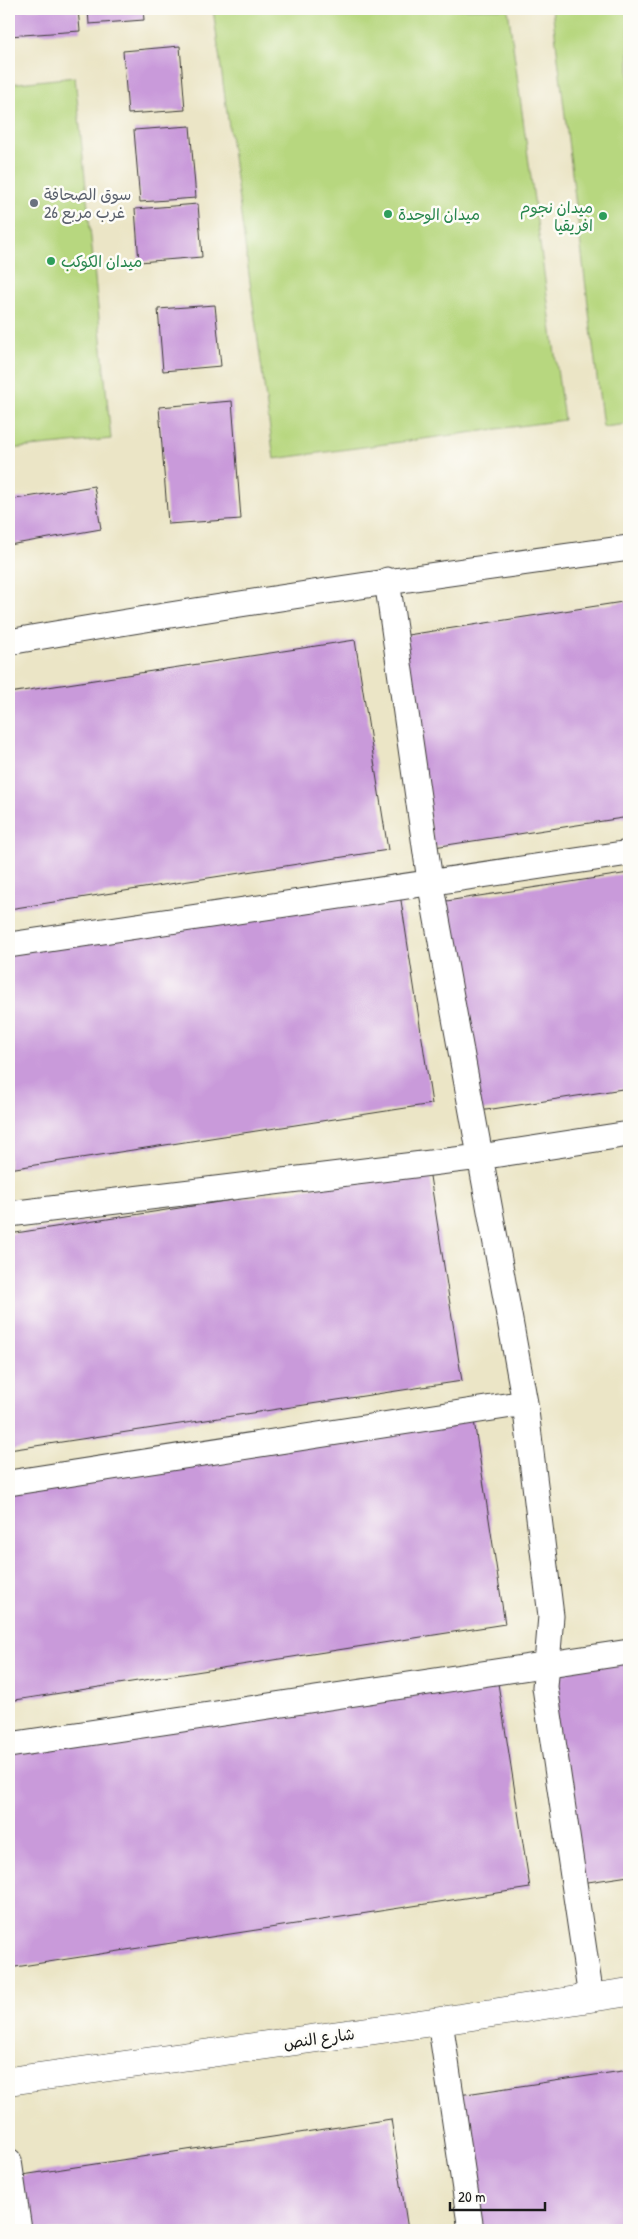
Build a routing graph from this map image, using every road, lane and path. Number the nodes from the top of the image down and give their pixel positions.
1 (629, 548) edge
2 (386, 580) junction
3 (9, 642) edge
4 (629, 853) edge
5 (430, 881) junction
6 (9, 945) edge
7 (629, 1134) edge
8 (480, 1157) junction
9 (9, 1214) edge
10 (525, 1403) junction
11 (9, 1483) edge
12 (629, 1652) edge
13 (548, 1664) junction
14 (9, 1746) edge
15 (629, 1992) edge
16 (591, 1998) junction
17 (440, 2021) junction
18 (9, 2081) edge
19 (9, 2161) edge
20 (19, 2230) edge
21 (471, 2230) edge

1 - 2 street
2 - 3 street
2 - 5 street
4 - 5 street
5 - 6 street
5 - 8 street
7 - 8 street
8 - 9 street
8 - 10 street
10 - 11 street
10 - 13 street
12 - 13 street
13 - 14 street
13 - 16 street
15 - 16 street, شارع النص
16 - 17 street, شارع النص
17 - 18 street, شارع النص
17 - 21 street
19 - 20 street

